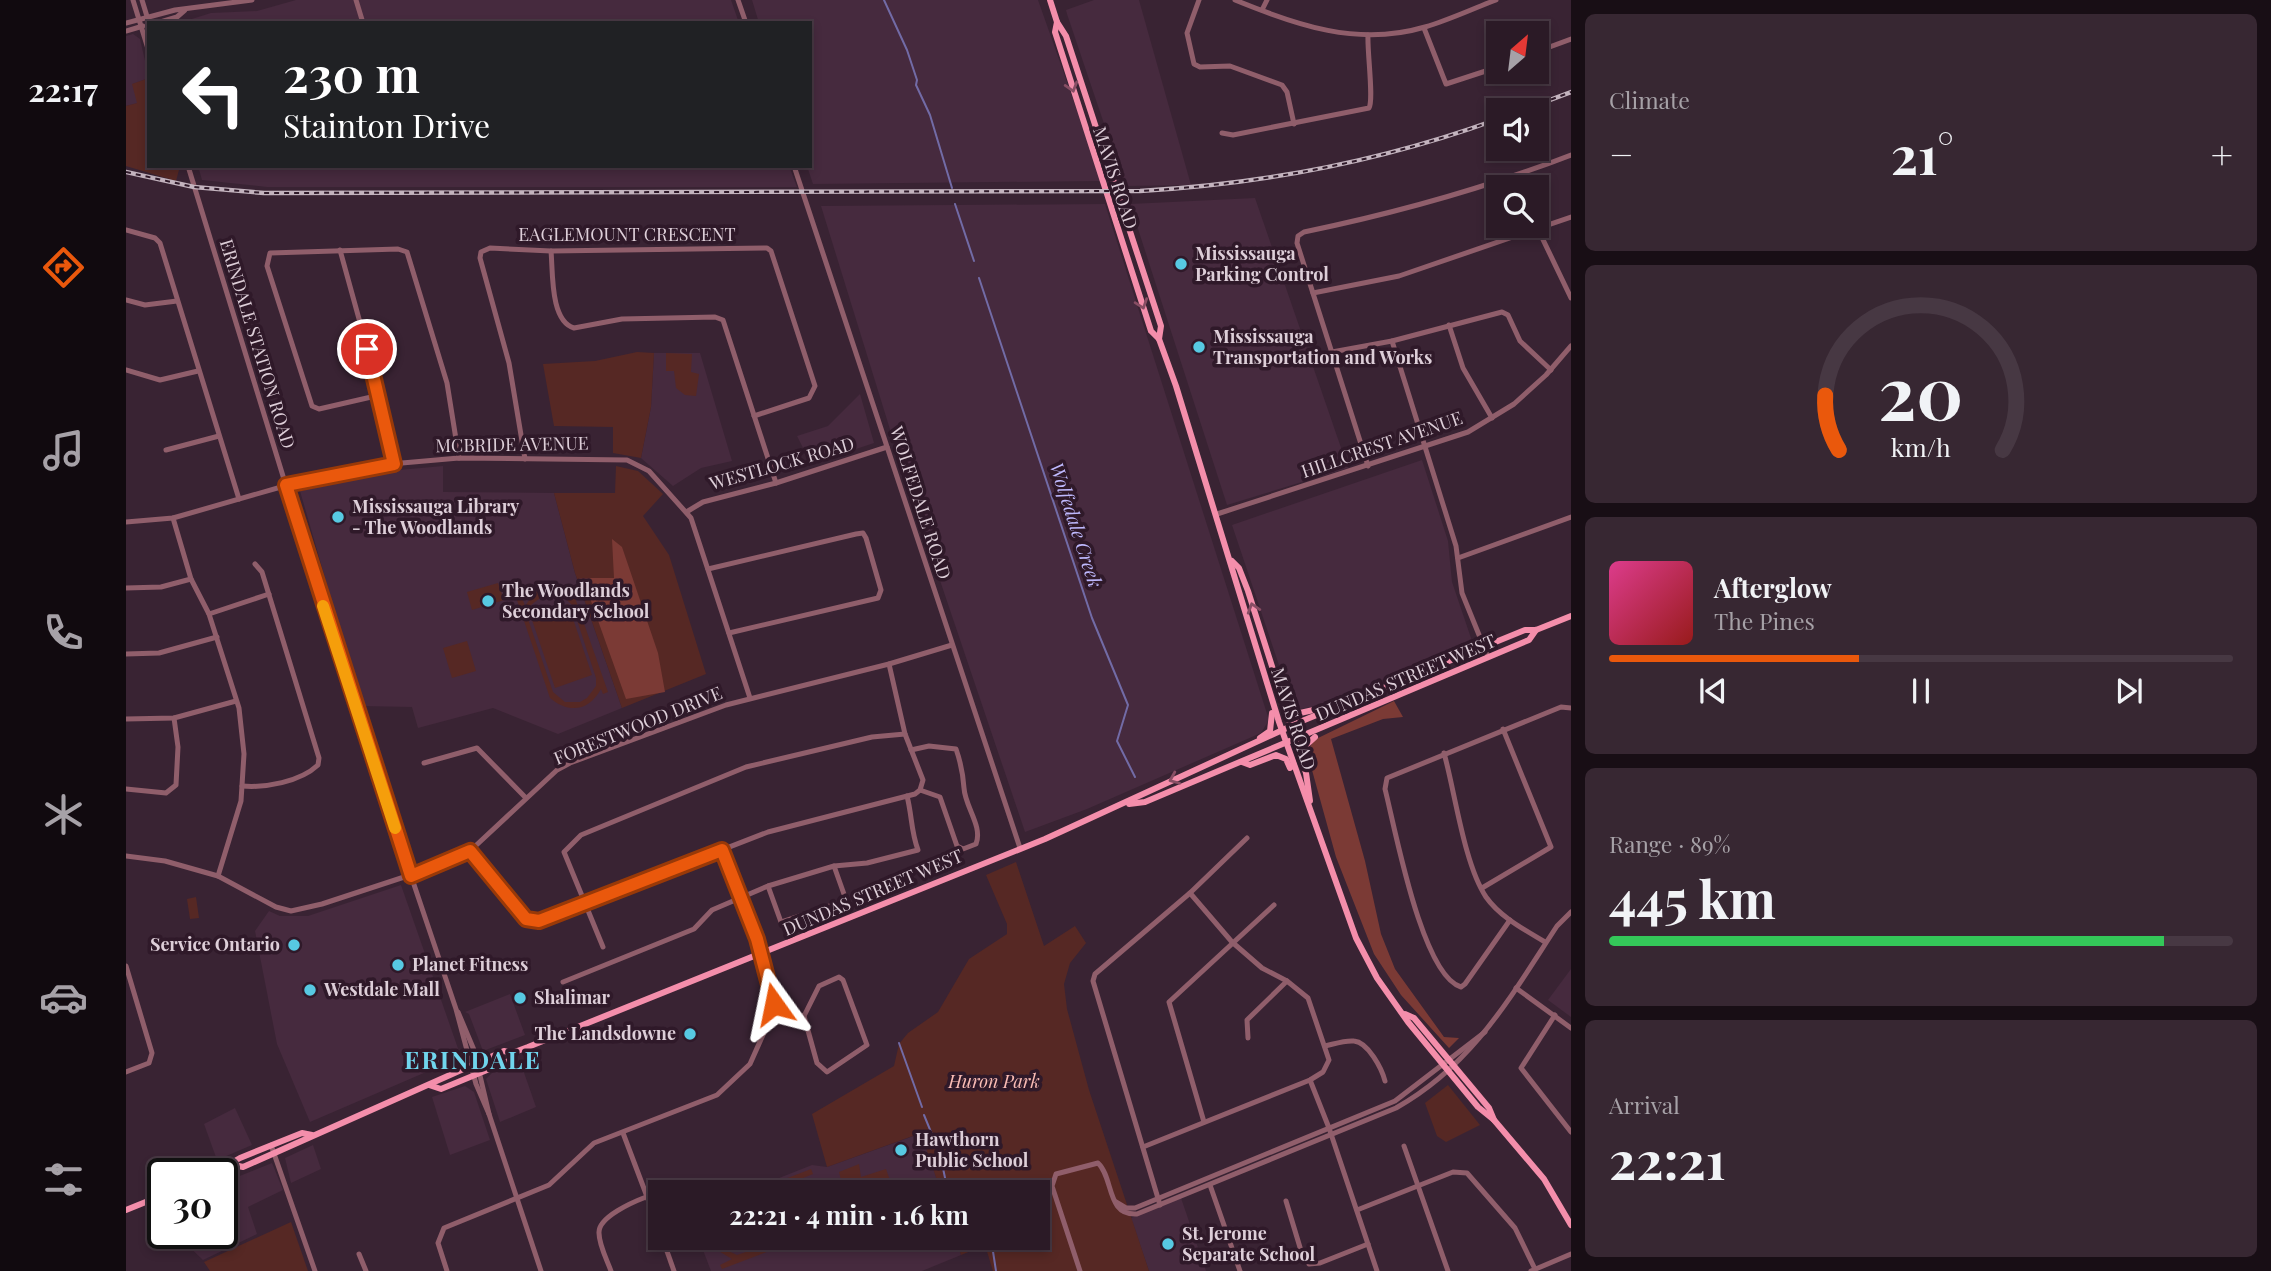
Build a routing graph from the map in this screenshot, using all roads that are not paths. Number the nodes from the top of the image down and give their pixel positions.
1 (133, 0) edge
2 (142, 0) edge
3 (252, 0) edge
4 (356, 0) edge
5 (738, 0) edge
6 (1050, 0) edge
7 (1199, 0) edge
8 (1235, 0) edge
9 (1267, 0) edge
10 (1496, 0) edge
11 (185, 10) junction
12 (1262, 10) junction
13 (139, 19) junction
14 (148, 21) edge
15 (151, 21) edge
16 (164, 21) edge
17 (362, 21) edge
18 (745, 21) edge
19 (147, 22) edge
20 (1057, 22) junction
21 (126, 23) edge
22 (147, 23) edge
23 (141, 27) junction
24 (1424, 27) junction
25 (126, 31) edge
26 (1368, 35) junction
27 (1571, 39) edge
28 (147, 46) edge
29 (1549, 47) edge
30 (1486, 71) edge
31 (1294, 124) junction
32 (1222, 133) dead end
33 (1571, 155) edge
34 (189, 168) edge
35 (795, 168) edge
36 (1522, 174) joint
37 (1571, 217) edge
38 (1549, 223) edge
39 (126, 230) edge
40 (1506, 238) edge
41 (1542, 238) edge
42 (340, 250) junction
43 (551, 251) junction
44 (1313, 293) junction
45 (1571, 298) edge
46 (126, 300) edge
47 (177, 300) junction
48 (1449, 325) junction
49 (1159, 339) junction
50 (1392, 341) junction
51 (1571, 346) edge
52 (1332, 352) junction
53 (126, 370) edge
54 (1551, 370) junction
55 (198, 371) junction
56 (380, 395) junction
57 (754, 416) junction
58 (1492, 418) junction
59 (219, 436) junction
60 (887, 447) junction
61 (1425, 447) junction
62 (166, 450) dead end
63 (459, 458) junction
64 (525, 459) junction
65 (394, 464) junction
66 (1368, 466) junction
67 (776, 484) junction
68 (286, 485) junction
69 (239, 499) junction
70 (688, 511) junction
71 (1217, 514) junction
72 (1571, 517) edge
73 (173, 518) junction
74 (126, 523) edge
75 (1458, 558) junction
76 (1232, 561) junction
77 (255, 564) dead end
78 (708, 569) junction
79 (191, 579) junction
80 (126, 588) edge
81 (269, 594) junction
82 (209, 614) junction
83 (1571, 616) edge
84 (1536, 630) junction
85 (729, 633) junction
86 (217, 637) junction
87 (952, 645) junction
88 (1484, 646) junction
89 (126, 654) edge
90 (1488, 657) junction
91 (889, 664) junction
92 (1278, 688) junction
93 (1269, 693) junction
94 (750, 698) junction
95 (236, 701) junction
96 (1339, 705) junction
97 (1571, 708) edge
98 (174, 718) junction
99 (1348, 718) junction
100 (126, 719) edge
101 (1291, 727) junction
102 (1503, 729) junction
103 (1282, 732) junction
104 (905, 734) junction
105 (1296, 740) junction
106 (1286, 743) junction
107 (1251, 746) junction
108 (911, 750) junction
109 (1444, 753) junction
110 (1242, 762) junction
111 (424, 763) dead end
112 (1308, 780) junction
113 (1300, 785) junction
114 (242, 786) junction
115 (126, 789) edge
116 (920, 790) junction
117 (907, 796) junction
118 (525, 797) junction
119 (1310, 803) junction
120 (1127, 804) junction
121 (1247, 838) dead end
122 (1020, 848) junction
123 (722, 850) junction
124 (470, 851) junction
125 (126, 856) edge
126 (834, 866) junction
127 (218, 876) junction
128 (411, 876) junction
129 (768, 886) junction
130 (1482, 888) junction
131 (1191, 893) junction
132 (741, 896) junction
133 (585, 905) junction
134 (1274, 905) dead end
135 (1571, 912) edge
136 (1510, 919) junction
137 (1232, 942) junction
138 (1545, 943) junction
139 (603, 947) dead end
140 (762, 953) junction
141 (126, 966) edge
142 (1287, 981) junction
143 (563, 982) dead end
144 (1516, 988) junction
145 (774, 1010) junction
146 (1555, 1014) junction
147 (804, 1016) junction
148 (1571, 1027) edge
149 (1248, 1038) dead end
150 (1325, 1046) junction
151 (512, 1053) junction
152 (474, 1063) junction
153 (1448, 1064) junction
154 (126, 1072) edge
155 (477, 1074) junction
156 (1310, 1080) junction
157 (1385, 1081) dead end
158 (429, 1084) junction
159 (1204, 1122) junction
160 (1330, 1131) junction
161 (1571, 1132) edge
162 (624, 1133) junction
163 (312, 1135) junction
164 (271, 1145) junction
165 (1404, 1146) dead end
166 (1143, 1147) junction
167 (274, 1154) junction
168 (238, 1160) edge
169 (238, 1166) edge
170 (1209, 1181) junction
171 (1419, 1186) junction
172 (646, 1197) junction
173 (517, 1199) junction
174 (147, 1201) edge
175 (1286, 1201) dead end
176 (648, 1202) edge
177 (1159, 1202) junction
178 (126, 1210) edge
179 (1357, 1210) junction
180 (1571, 1225) edge
181 (1368, 1244) junction
182 (667, 1250) edge
183 (359, 1254) dead end
184 (1571, 1254) edge
185 (1533, 1270) edge
186 (315, 1271) edge
187 (366, 1271) edge
188 (447, 1271) edge
189 (541, 1271) edge
190 (611, 1271) edge
191 (674, 1271) edge
192 (1080, 1271) edge
193 (1240, 1271) edge
194 (1377, 1271) edge
195 (1448, 1271) edge

1 - 13 street
2 - 14 street
3 - 11 street
4 - 17 street
5 - 18 street
6 - 20 main road, MAVIS ROAD
7 - 31 street
8 - 12 street
9 - 12 street
10 - 24 street
11 - 15 street
11 - 16 street
12 - 26 street
13 - 19 street
13 - 21 street
13 - 23 street
20 -> 49 main road, MAVIS ROAD
20 - 49 main road, MAVIS ROAD
22 - 23 street
23 - 25 street
23 - 28 street
24 - 26 street
24 - 30 street
26 - 31 street
27 - 29 street
31 - 32 street
33 - 36 street
34 - 68 street, ERINDALE STATION ROAD
35 - 60 street, WOLFEDALE ROAD
36 - 44 street
37 - 38 street
39 - 47 street
40 - 44 street
41 - 45 street
42 - 56 street
42 - 56 street
42 - 63 street
43 - 57 street
43 - 57 street, EAGLEMOUNT CRESCENT
43 - 64 street, EAGLEMOUNT CRESCENT
44 - 52 street
46 - 47 street
47 - 55 street
48 - 50 street
48 - 54 street
48 - 58 street
49 - 71 main road, MAVIS ROAD
50 - 52 street
50 - 61 street
51 - 54 street, HILLCREST AVENUE
52 - 66 street
53 - 55 street
54 - 58 street, HILLCREST AVENUE
55 - 59 street
56 - 65 street
57 - 67 street
58 - 61 street, HILLCREST AVENUE
59 - 62 street
59 - 69 street
60 - 67 street, WESTLOCK ROAD
60 - 87 street, WOLFEDALE ROAD
61 - 66 street, HILLCREST AVENUE
61 - 75 street
63 - 64 street, MCBRIDE AVENUE
63 - 65 street, MCBRIDE AVENUE
64 - 70 street, MCBRIDE AVENUE
65 - 68 street, MCBRIDE AVENUE
66 - 71 street, HILLCREST AVENUE
67 - 70 street, WESTLOCK ROAD
68 - 69 street, MCBRIDE AVENUE
68 - 128 street, ERINDALE STATION ROAD
69 - 73 street, MCBRIDE AVENUE
70 - 78 street, MCBRIDE AVENUE
71 - 76 main road, MAVIS ROAD
72 - 75 street
73 - 74 street, MCBRIDE AVENUE
73 - 79 street
75 - 88 street
92 -> 76 main road, MAVIS ROAD
76 - 93 main road, MAVIS ROAD
77 - 81 street
78 - 85 street, MCBRIDE AVENUE
78 - 85 street
79 - 80 street
79 - 82 street
81 - 82 street
81 - 114 street
82 - 86 street
83 - 84 main road, DUNDAS STREET WEST
84 - 88 main road, DUNDAS STREET WEST
84 - 90 main road, DUNDAS STREET WEST
85 - 94 street, MCBRIDE AVENUE
86 - 89 street
86 - 95 street
87 - 91 street, FORESTWOOD DRIVE
87 - 122 street, WOLFEDALE ROAD
88 - 90 street
88 - 96 main road, DUNDAS STREET WEST
90 - 99 main road, DUNDAS STREET WEST
91 - 94 street, FORESTWOOD DRIVE
91 - 104 street
92 - 96 main road
92 - 101 main road, MAVIS ROAD
93 - 103 main road, MAVIS ROAD
93 - 107 main road
94 - 118 street, FORESTWOOD DRIVE
95 - 98 street
95 - 114 street
96 - 101 main road, DUNDAS STREET WEST
97 - 102 street
98 - 100 street
98 - 115 street
99 - 105 main road, DUNDAS STREET WEST
99 - 112 main road
101 - 103 main road, DUNDAS STREET WEST
101 - 105 main road, MAVIS ROAD
102 - 109 street
102 - 130 street
103 - 106 main road, MAVIS ROAD
103 - 107 main road, DUNDAS STREET WEST
104 - 108 street
104 - 133 street
105 - 106 main road, DUNDAS STREET WEST
105 - 112 main road, MAVIS ROAD
106 - 110 main road, DUNDAS STREET WEST
106 - 113 main road, MAVIS ROAD
107 -> 120 main road, DUNDAS STREET WEST
108 - 116 street
108 - 116 street
109 - 130 street
109 - 136 street
110 - 113 main road
110 - 120 main road, DUNDAS STREET WEST
111 - 118 street
112 - 119 main road, MAVIS ROAD
113 - 119 main road, MAVIS ROAD
114 - 127 street
116 - 117 street
117 - 123 street
117 - 126 street
118 - 124 street, FORESTWOOD DRIVE
119 - 153 main road, MAVIS ROAD
120 - 122 main road, DUNDAS STREET WEST
121 - 131 street
122 - 140 main road, DUNDAS STREET WEST
123 - 132 street
123 - 133 street
124 - 128 street, FORESTWOOD DRIVE
124 - 133 street
125 - 127 street, FORESTWOOD DRIVE
126 - 129 street
126 - 129 street
127 - 128 street, FORESTWOOD DRIVE
128 - 152 street, ERINDALE STATION ROAD
129 - 132 street
130 - 136 street
131 - 137 street
131 - 166 street
132 - 140 street
132 - 143 street
133 - 139 street
134 - 137 street
135 - 138 street
136 - 138 street
137 - 142 street
137 - 159 street
138 - 144 street
140 - 145 street
140 - 151 main road, DUNDAS STREET WEST
141 - 154 street
142 - 149 street
142 - 150 street
144 - 146 street
144 - 153 street
145 - 147 street
145 - 162 street
146 - 148 street
146 - 161 street
147 - 147 street
150 - 156 street
150 - 157 street
151 - 152 main road, DUNDAS STREET WEST
151 - 155 main road, DUNDAS STREET WEST
152 - 155 street, ERINDALE STATION ROAD
152 - 158 main road, DUNDAS STREET WEST
153 - 160 street
153 - 180 main road, MAVIS ROAD
155 - 158 main road, DUNDAS STREET WEST
155 - 173 street, ERINDALE STATION ROAD
156 - 159 street
156 - 160 street
158 - 163 main road, DUNDAS STREET WEST
159 - 166 street
160 - 170 street
160 - 179 street
162 - 172 street
162 - 173 street
163 - 164 main road, DUNDAS STREET WEST
163 - 167 main road, DUNDAS STREET WEST
164 - 167 street
164 - 168 main road, DUNDAS STREET WEST
165 - 171 street
166 - 177 street
167 - 169 main road, DUNDAS STREET WEST
167 - 186 street
170 - 177 street
170 - 193 street
171 - 179 street
171 - 185 street
171 - 195 street
172 - 176 street
172 - 190 street
173 - 188 street
173 - 189 street, ERINDALE STATION ROAD
174 - 178 main road
175 - 181 street
177 - 192 street
179 - 181 street
181 - 194 street
182 - 191 street
183 - 187 street
184 - 185 street

